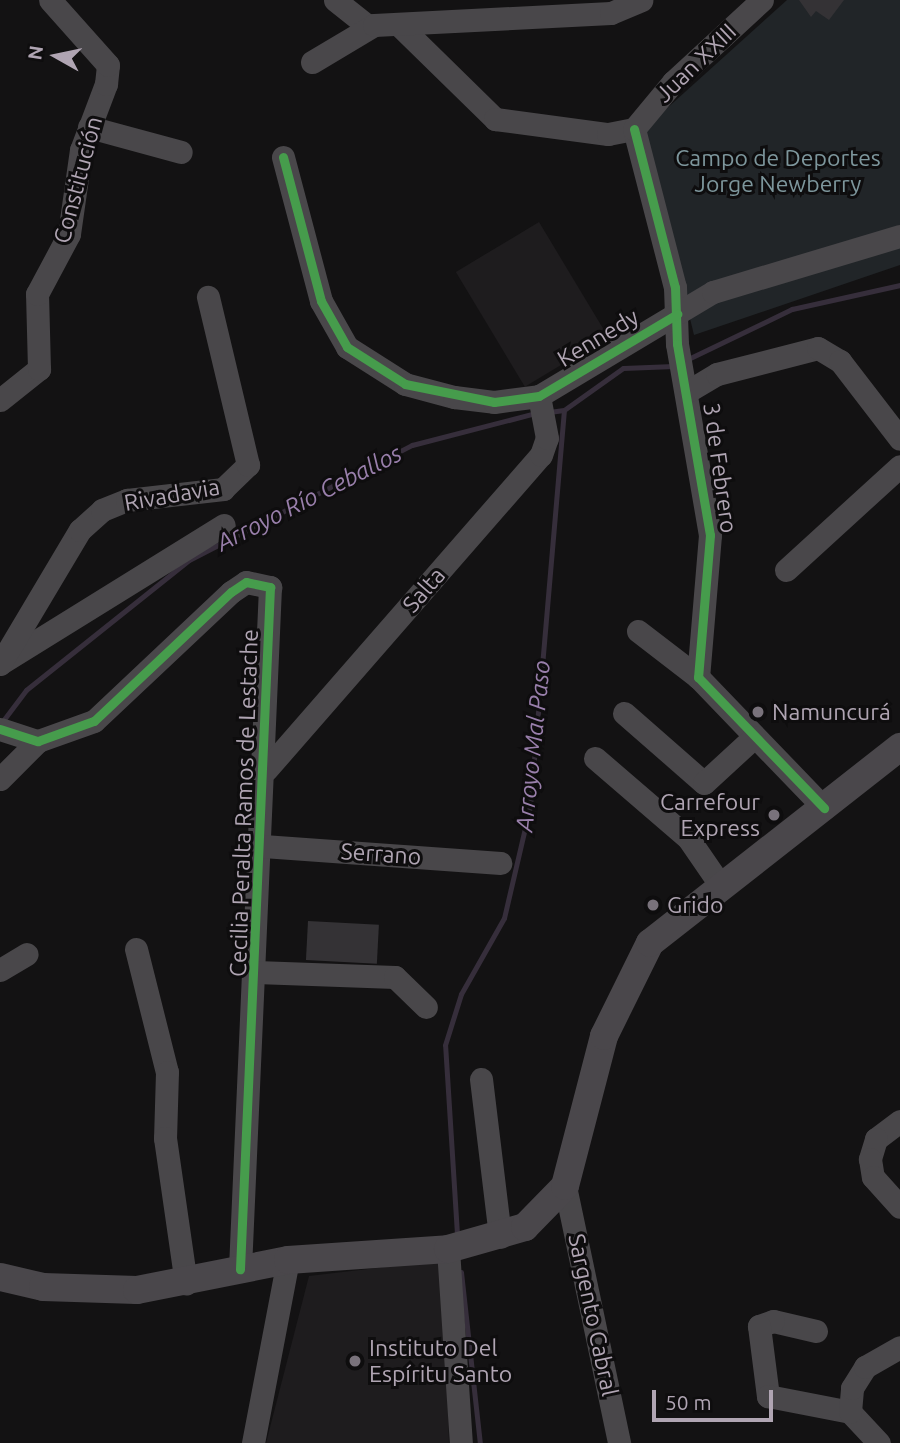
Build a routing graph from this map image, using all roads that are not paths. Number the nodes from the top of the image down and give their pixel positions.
1 (50, 0) edge
2 (335, 0) edge
3 (641, 0) edge
4 (762, 0) edge
5 (398, 24) junction
6 (369, 27) junction
7 (313, 62) dead end
8 (89, 127) junction
9 (634, 129) junction
10 (181, 152) dead end
11 (283, 157) dead end
12 (900, 236) edge
13 (208, 297) dead end
14 (677, 314) junction
15 (688, 384) junction
16 (0, 400) edge
17 (540, 403) junction
18 (900, 439) edge
19 (900, 466) edge
20 (224, 524) dead end
21 (786, 570) dead end
22 (638, 631) dead end
23 (1, 663) edge
24 (698, 677) junction
25 (624, 713) dead end
26 (20, 735) edge
27 (754, 737) junction
28 (900, 747) edge
29 (595, 758) dead end
30 (266, 771) junction
31 (0, 779) edge
32 (824, 808) junction
33 (263, 846) junction
34 (500, 863) dead end
35 (721, 886) junction
36 (136, 948) dead end
37 (27, 954) dead end
38 (0, 970) edge
39 (256, 971) junction
40 (426, 1007) dead end
41 (481, 1079) dead end
42 (900, 1121) edge
43 (565, 1186) junction
44 (900, 1207) edge
45 (500, 1237) junction
46 (448, 1249) junction
47 (288, 1260) junction
48 (240, 1269) junction
49 (0, 1277) edge
50 (186, 1283) junction
51 (816, 1331) dead end
52 (900, 1346) edge
53 (850, 1412) junction
54 (253, 1443) edge
55 (461, 1443) edge
56 (619, 1443) edge
57 (878, 1443) edge

1 - 8 street, Constitución
2 - 6 street
3 - 5 street
4 - 9 street, Juan XXIII
5 - 6 street
5 - 9 street
6 - 7 street
8 - 10 street
8 - 16 street, Constitución
9 - 14 street, 3 de Febrero
11 - 17 street
12 - 14 street, Kennedy
13 - 23 street, Rivadavia
14 - 15 street, 3 de Febrero
14 - 17 street, Kennedy
15 - 18 street
15 - 24 street, 3 de Febrero
17 - 30 street, Salta
19 - 21 street
20 - 23 street
22 - 24 street
24 - 27 street
25 - 27 street
26 - 30 street, Cecilia Peralta Ramos de Lestache
26 - 31 street
27 - 32 street
28 - 32 main road
29 - 35 street
30 - 33 street, Cecilia Peralta Ramos de Lestache
32 - 35 main road
33 - 34 street, Serrano
33 - 39 street, Cecilia Peralta Ramos de Lestache
35 - 43 main road
36 - 50 street
37 - 38 street
39 - 40 street
39 - 48 street, Cecilia Peralta Ramos de Lestache
41 - 45 street
42 - 44 street
43 - 45 main road
43 - 56 street, Sargento Cabral
45 - 46 main road
46 - 47 main road
46 - 55 street
47 - 48 main road
47 - 54 street
48 - 50 main road
49 - 50 main road
51 - 53 street
52 - 53 street
53 - 57 street

